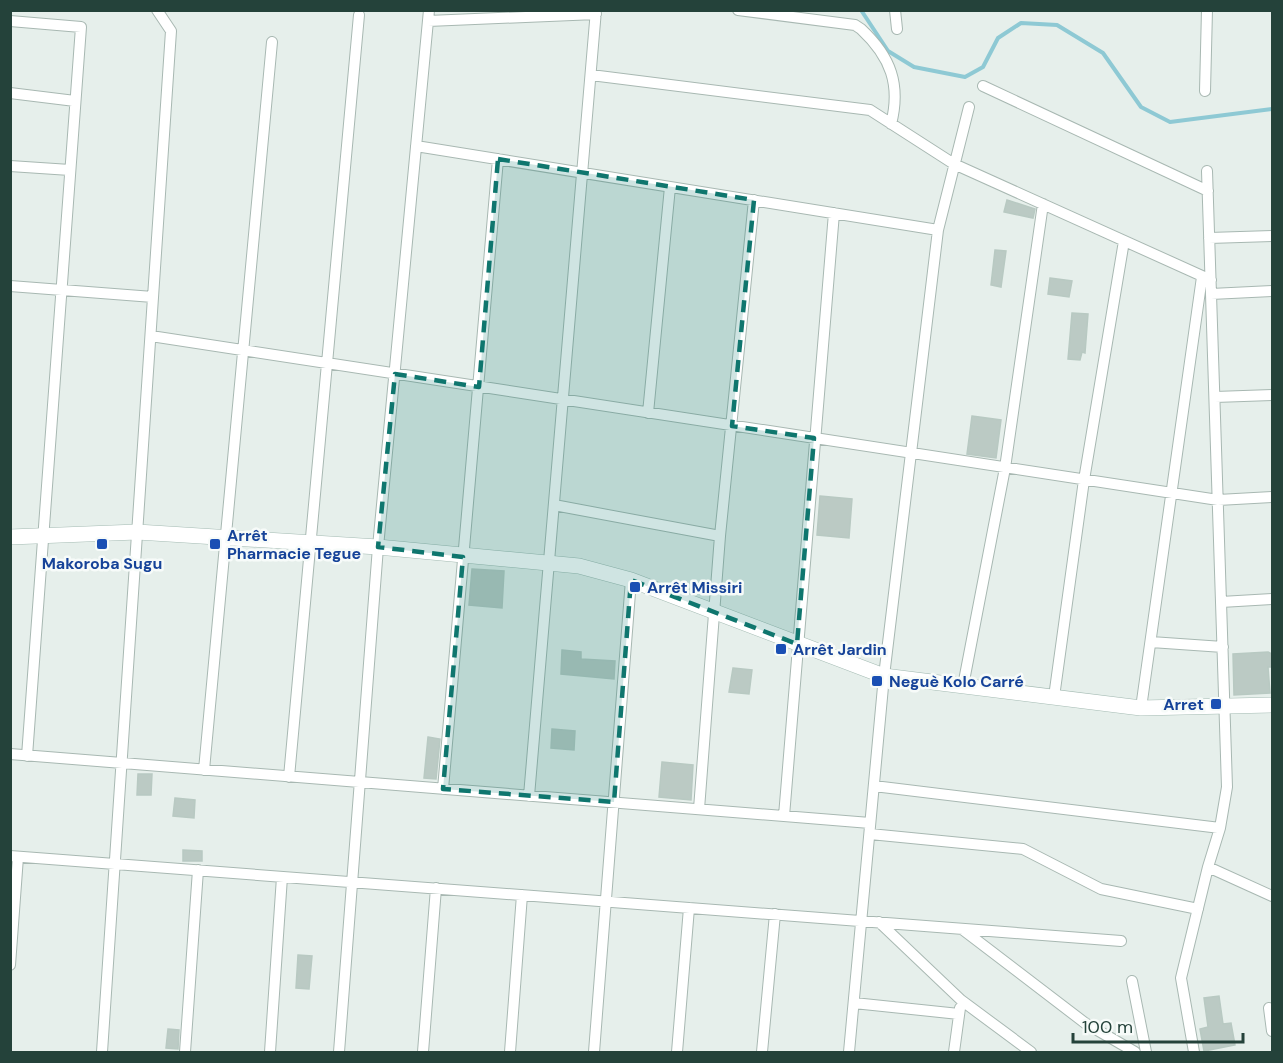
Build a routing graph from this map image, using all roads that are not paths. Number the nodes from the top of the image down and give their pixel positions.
1 (738, 10) edge
2 (895, 10) edge
3 (1207, 10) edge
4 (596, 12) edge
5 (159, 14) edge
6 (358, 15) dead end
7 (429, 16) edge
8 (10, 21) edge
9 (897, 29) dead end
10 (272, 42) dead end
11 (591, 75) junction
12 (983, 86) dead end
13 (1205, 91) dead end
14 (10, 93) edge
15 (75, 101) junction
16 (969, 107) dead end
17 (891, 124) junction
18 (416, 146) junction
19 (498, 159) junction
20 (954, 164) junction
21 (10, 166) edge
22 (70, 170) junction
23 (1207, 171) dead end
24 (582, 173) junction
25 (670, 187) junction
26 (1208, 191) junction
27 (754, 200) junction
28 (1043, 204) junction
29 (834, 213) junction
30 (938, 230) junction
31 (1272, 236) edge
32 (1209, 238) junction
33 (1124, 241) junction
34 (1207, 278) junction
35 (10, 286) edge
36 (62, 290) junction
37 (1272, 291) edge
38 (1211, 294) junction
39 (153, 297) junction
40 (151, 336) junction
41 (243, 350) junction
42 (327, 363) junction
43 (395, 374) junction
44 (478, 387) junction
45 (1272, 395) edge
46 (1215, 397) junction
47 (563, 400) junction
48 (648, 413) junction
49 (732, 426) junction
50 (814, 438) junction
51 (911, 453) junction
52 (1005, 468) junction
53 (1084, 480) junction
54 (1172, 493) junction
55 (1272, 497) edge
56 (1218, 500) junction
57 (554, 505) junction
58 (137, 532) junction
59 (43, 536) junction
60 (720, 536) junction
61 (10, 537) edge
62 (226, 538) junction
63 (310, 543) junction
64 (378, 547) junction
65 (463, 557) junction
66 (549, 565) junction
67 (631, 580) junction
68 (1272, 599) edge
69 (1221, 602) junction
70 (714, 612) junction
71 (1150, 642) junction
72 (797, 644) junction
73 (1223, 647) junction
74 (884, 676) junction
75 (963, 686) junction
76 (1054, 697) junction
77 (1272, 705) edge
78 (1225, 706) junction
79 (1141, 708) junction
80 (10, 754) edge
81 (27, 756) junction
82 (122, 763) junction
83 (204, 770) junction
84 (289, 777) junction
85 (360, 782) junction
86 (874, 786) junction
87 (443, 789) junction
88 (529, 796) junction
89 (614, 802) junction
90 (699, 809) junction
91 (784, 816) junction
92 (870, 828) junction
93 (1220, 828) junction
94 (14, 856) edge
95 (115, 864) junction
96 (1208, 867) junction
97 (198, 870) junction
98 (282, 877) junction
99 (352, 882) junction
100 (435, 888) junction
101 (522, 895) junction
102 (1272, 896) edge
103 (606, 901) junction
104 (688, 908) junction
105 (1198, 909) junction
106 (775, 915) junction
107 (861, 921) junction
108 (879, 922) junction
109 (961, 928) junction
110 (1121, 941) dead end
111 (10, 965) edge
112 (1132, 981) dead end
113 (961, 1000) junction
114 (854, 1003) junction
115 (1269, 1008) dead end
116 (959, 1014) junction
117 (1272, 1031) edge
118 (1128, 1051) edge
119 (102, 1053) edge
120 (185, 1053) edge
121 (270, 1053) edge
122 (339, 1053) edge
123 (423, 1053) edge
124 (510, 1053) edge
125 (594, 1053) edge
126 (677, 1053) edge
127 (762, 1053) edge
128 (849, 1053) edge
129 (954, 1053) edge
130 (1030, 1053) edge
131 (1146, 1053) edge
132 (1194, 1053) edge

1 - 17 street
2 - 9 street
3 - 13 street
4 - 7 street
4 - 11 street
5 - 39 street
6 - 42 street
7 - 18 street
8 - 15 street
10 - 41 street
11 - 17 street
11 - 24 street
12 - 26 street
14 - 15 street
15 - 22 street
16 - 20 street
17 - 20 street
18 - 19 street
18 - 43 street
19 - 24 street
19 - 44 street
20 - 28 street
20 - 30 street
21 - 22 street
22 - 36 street
23 - 26 street
24 - 25 street
24 - 47 street
25 - 27 street
25 - 48 street
26 - 32 street
27 - 29 street
27 - 49 street
28 - 33 street
28 - 52 street
29 - 30 street
29 - 50 street
30 - 51 street
31 - 32 street
32 - 34 street
33 - 34 street
33 - 53 street
34 - 38 street
34 - 54 street
35 - 36 street
36 - 39 street
36 - 59 street
37 - 38 street
38 - 46 street
39 - 40 street
40 - 41 street
40 - 58 street
41 - 42 street
41 - 62 street
42 - 43 street
42 - 63 street
43 - 44 street
43 - 64 street
44 - 47 street
44 - 65 street
45 - 46 street
46 - 56 street
47 - 48 street
47 - 57 street
48 - 49 street
49 - 50 street
49 - 60 street
50 - 51 street
50 - 72 street
51 - 52 street
51 - 74 street
52 - 53 street
52 - 75 street
53 - 54 street
53 - 76 street
54 - 56 street
54 - 71 street
55 - 56 street
56 - 69 street
57 - 60 street
57 - 66 street
58 - 59 street
58 - 62 street
58 - 82 street
59 - 61 street
59 - 81 street
60 - 70 street
62 - 63 street
62 - 83 street
63 - 64 street
63 - 84 street
64 - 65 street
64 - 85 street
65 - 66 street
65 - 87 street
66 - 67 street
66 - 88 street
67 - 70 street
67 - 89 street
68 - 69 street
69 - 73 street
70 - 72 street
70 - 90 street
71 - 73 street
71 - 79 street
72 - 74 street
72 - 91 street
73 - 78 street
74 - 75 street
74 - 86 street
75 - 76 street
76 - 79 street
77 - 78 street
78 - 79 street
78 - 93 street
80 - 81 street
81 - 82 street
82 - 83 street
82 - 95 street
83 - 84 street
84 - 85 street
85 - 87 street
85 - 99 street
86 - 92 street
86 - 93 street
87 - 88 street
88 - 89 street
89 - 90 street
89 - 103 street
90 - 91 street
91 - 92 street
92 - 105 street
92 - 107 street
93 - 96 street
94 - 95 street
94 - 111 street
95 - 97 street
95 - 119 street
96 - 102 street
96 - 105 street
97 - 98 street
97 - 120 street
98 - 99 street
98 - 121 street
99 - 100 street
99 - 122 street
100 - 101 street
100 - 123 street
101 - 103 street
101 - 124 street
103 - 104 street
103 - 125 street
104 - 106 street
104 - 126 street
105 - 132 street
106 - 107 street
106 - 127 street
107 - 108 street
107 - 114 street
108 - 109 street
108 - 113 street
109 - 110 street
109 - 118 street
112 - 131 street
113 - 116 street
113 - 130 street
114 - 116 street
114 - 128 street
115 - 117 street
116 - 129 street

